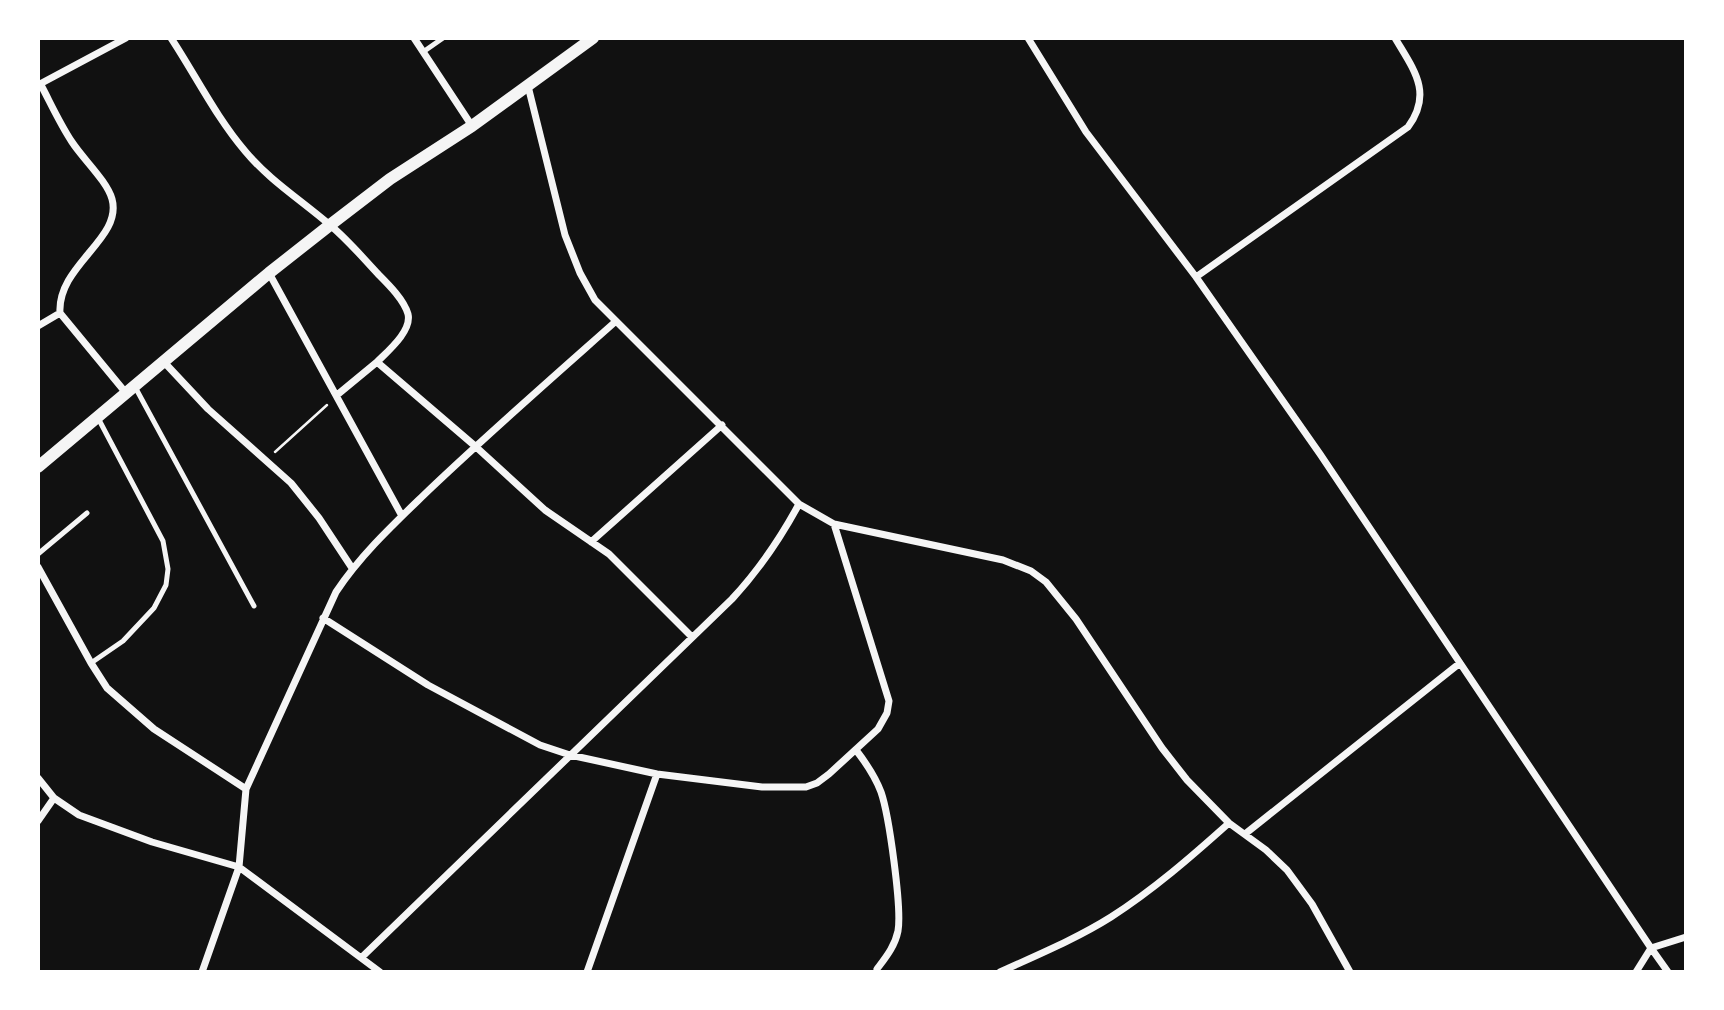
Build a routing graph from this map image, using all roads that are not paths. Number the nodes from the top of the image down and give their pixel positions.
1 (126, 38) edge
2 (172, 38) edge
3 (414, 38) edge
4 (443, 38) edge
5 (593, 38) edge
6 (1028, 38) edge
7 (1395, 38) edge
8 (423, 52) junction
9 (40, 85) edge
10 (528, 86) junction
11 (472, 126) junction
12 (330, 225) junction
13 (268, 273) junction
14 (1196, 277) junction
15 (60, 313) junction
16 (615, 322) junction
17 (38, 326) edge
18 (163, 361) junction
19 (377, 362) junction
20 (130, 389) junction
21 (337, 395) junction
22 (97, 416) junction
23 (722, 425) junction
24 (475, 446) junction
25 (38, 467) edge
26 (799, 504) junction
27 (87, 513) dead end
28 (402, 516) junction
29 (834, 524) junction
30 (592, 542) junction
31 (38, 554) edge
32 (38, 567) edge
33 (352, 568) junction
34 (254, 606) dead end
35 (323, 618) junction
36 (692, 637) junction
37 (91, 663) junction
38 (1460, 663) junction
39 (856, 750) junction
40 (570, 755) junction
41 (657, 774) junction
42 (38, 778) edge
43 (246, 789) junction
44 (54, 798) junction
45 (38, 821) edge
46 (1228, 824) junction
47 (1245, 834) junction
48 (239, 867) junction
49 (1685, 937) edge
50 (1651, 948) junction
51 (362, 957) junction
52 (877, 969) dead end
53 (202, 971) edge
54 (380, 971) edge
55 (587, 971) edge
56 (1000, 971) edge
57 (1350, 971) edge
58 (1636, 971) edge
59 (1668, 971) edge

1 - 9 street
2 - 12 street
3 - 8 street
4 - 8 lane
5 - 10 street
6 - 14 street
7 - 14 street
8 - 11 street
9 - 15 street
10 - 11 street
10 - 16 street
11 - 12 street
12 - 13 street
12 - 19 street
13 - 18 street
13 - 21 street
14 - 38 street
15 - 17 street
15 - 20 street
16 - 23 street
16 - 24 street
18 - 20 street
18 - 33 street
19 - 21 street
19 - 24 street
20 - 22 street
20 - 34 lane
21 - 28 street
22 - 25 street
22 - 37 lane
23 - 26 street
23 - 30 street
24 - 28 street
24 - 30 street
26 - 29 street
26 - 36 street
27 - 31 lane
28 - 33 street
29 - 39 street
29 - 46 street
30 - 36 street
32 - 37 street
33 - 35 street
35 - 40 street
35 - 43 street
36 - 40 street
37 - 43 street
38 - 47 street
38 - 50 street
39 - 41 street
39 - 52 street
40 - 41 street
40 - 51 street
41 - 55 street
42 - 44 street
43 - 48 street
44 - 45 street
44 - 48 street
46 - 47 street
46 - 56 street
47 - 57 street
48 - 51 street
48 - 53 street
49 - 50 street
50 - 58 street
50 - 59 street
51 - 54 street

